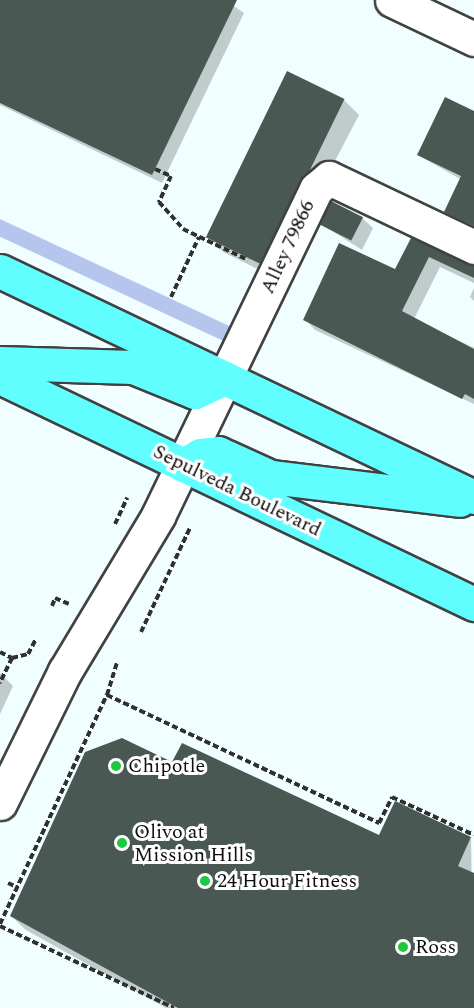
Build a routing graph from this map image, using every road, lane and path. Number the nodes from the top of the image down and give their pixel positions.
1 (392, 0) edge
2 (474, 39) edge
3 (155, 169) dead end
4 (199, 237) junction
5 (474, 247) edge
6 (257, 265) dead end
7 (0, 271) edge
8 (171, 297) dead end
9 (0, 342) edge
10 (160, 347) junction
11 (0, 363) edge
12 (0, 377) edge
13 (225, 378) junction
14 (183, 465) junction
15 (474, 499) edge
16 (190, 528) dead end
17 (465, 591) edge
18 (141, 632) dead end
19 (36, 639) dead end
20 (0, 652) edge
21 (12, 658) junction
22 (117, 663) dead end
23 (0, 683) edge
24 (108, 695) junction
25 (0, 803) edge
26 (474, 835) edge
27 (8, 883) dead end
28 (17, 887) junction
29 (0, 925) edge
30 (174, 1008) edge

1 - 2 street
3 - 4 path
4 - 6 path
4 - 8 path
5 - 13 street, Alley 79866
7 - 10 main road
9 - 10 main road
10 - 13 main road
11 - 13 main road
12 - 14 main road, Sepulveda Boulevard
13 - 14 street, Alley 79866
13 - 15 main road
14 - 15 main road
14 - 17 main road, Sepulveda Boulevard
14 - 25 street, Alley 79866
16 - 18 path
19 - 21 path
20 - 21 path
21 - 23 path
22 - 24 path
24 - 26 path
24 - 28 path
27 - 28 path
28 - 29 path
29 - 30 path

